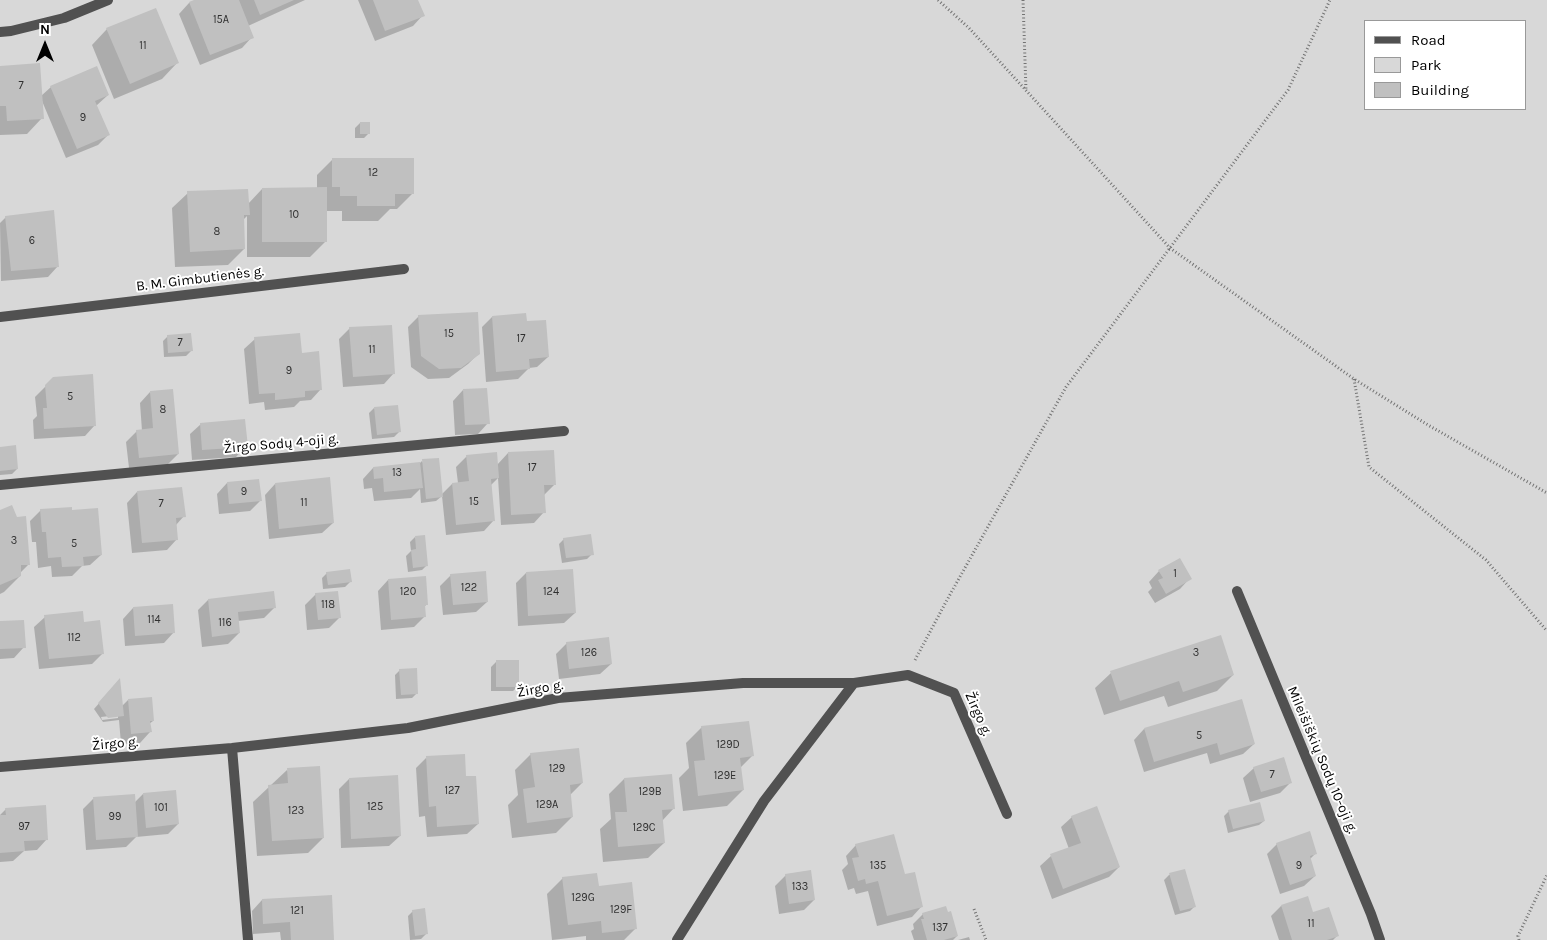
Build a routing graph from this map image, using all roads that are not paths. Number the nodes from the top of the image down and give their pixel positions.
1 (108, 0) edge
2 (0, 32) edge
3 (404, 269) dead end
4 (0, 316) edge
5 (564, 431) dead end
6 (0, 485) edge
7 (1237, 591) dead end
8 (854, 683) junction
9 (232, 748) junction
10 (0, 767) edge
11 (1007, 814) dead end
12 (248, 940) edge
13 (676, 940) edge
14 (1380, 940) edge

1 - 2 street
3 - 4 street, B. M. Gimbutienės g.
5 - 6 street, Žirgo Sodų 4-oji g.
7 - 14 street, Mileišiškių Sodų 10-oji g.
8 - 9 street, Žirgo g.
8 - 11 street, Žirgo g.
8 - 13 street
9 - 10 street, Žirgo g.
9 - 12 street

